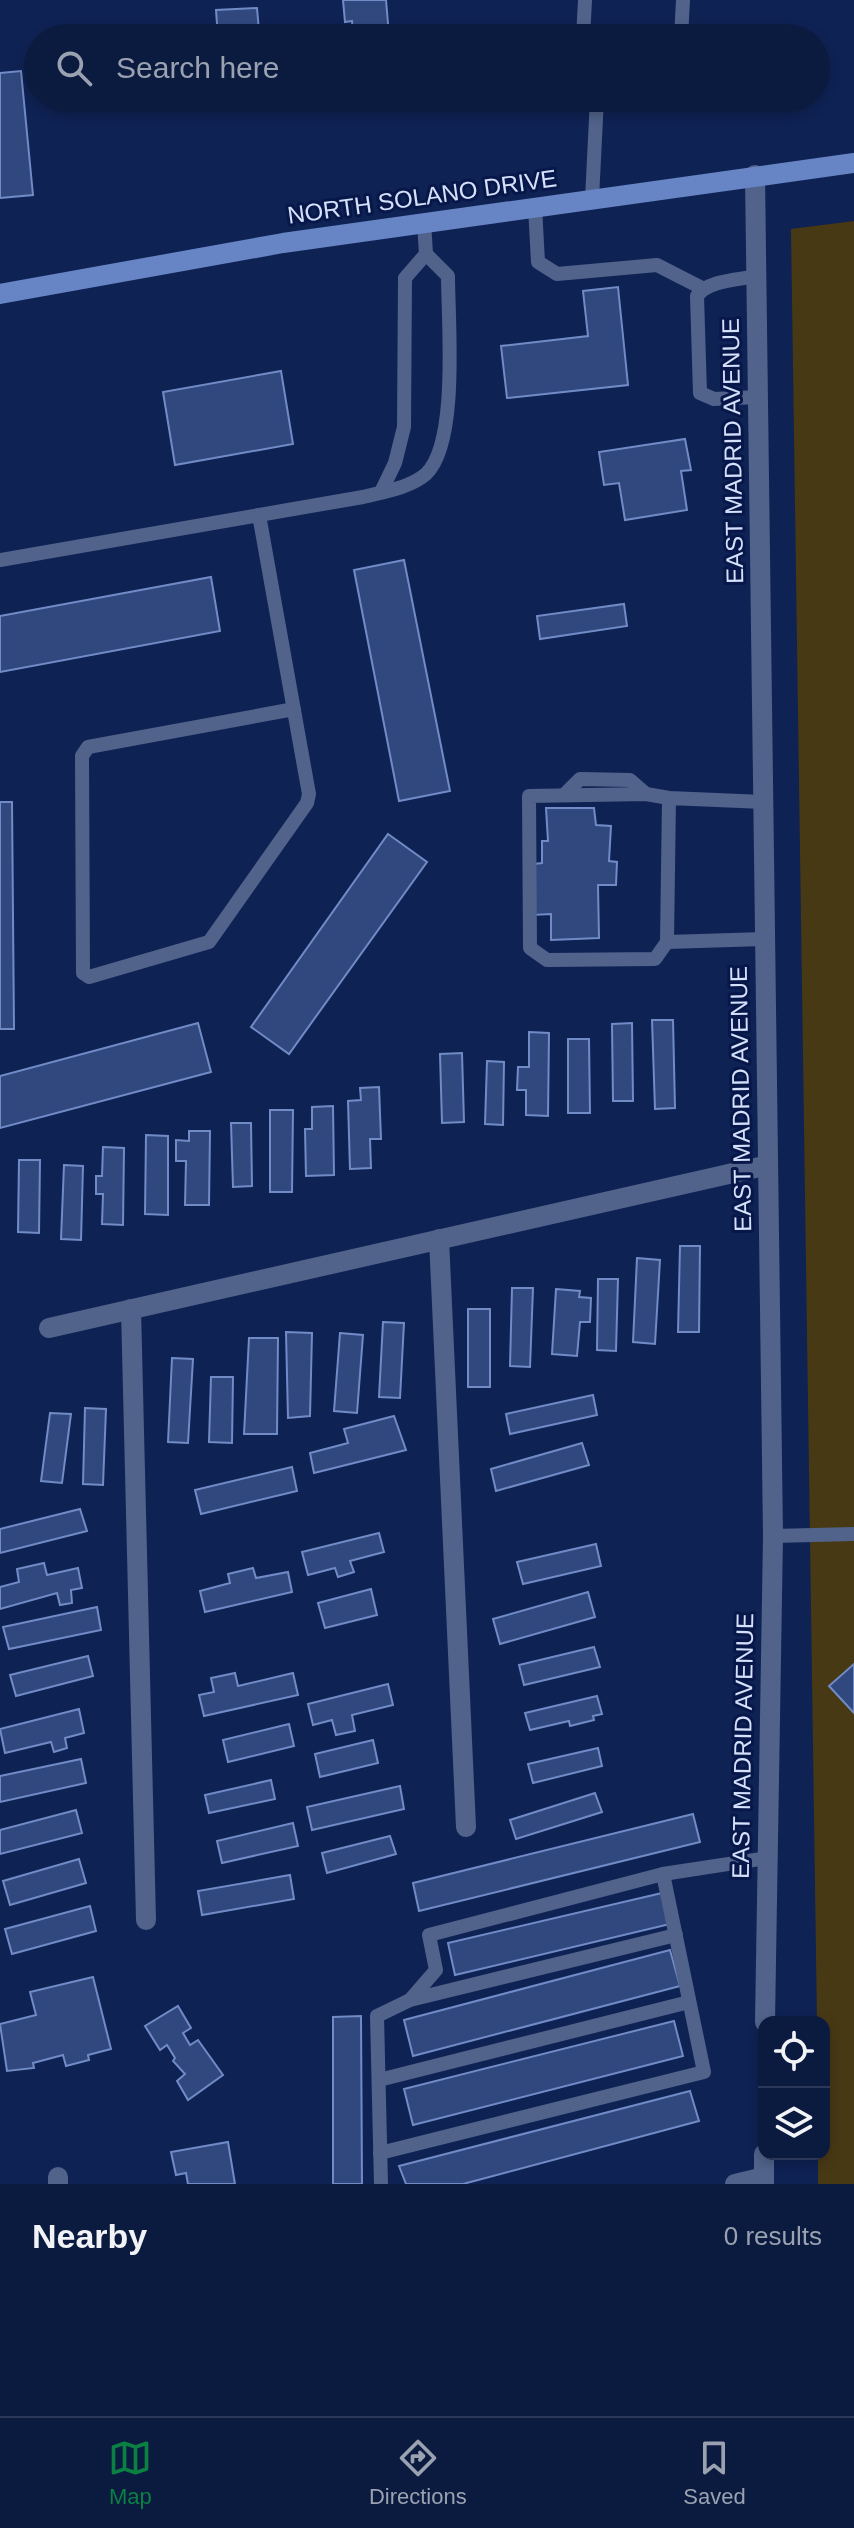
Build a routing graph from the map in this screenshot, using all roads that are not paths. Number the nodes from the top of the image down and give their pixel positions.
1 (585, 0) edge
2 (683, 0) edge
3 (584, 24) edge
4 (682, 24) edge
5 (596, 112) edge
6 (854, 163) edge
7 (755, 175) junction
8 (592, 199) junction
9 (535, 207) junction
10 (424, 222) junction
11 (426, 254) junction
12 (757, 276) junction
13 (702, 288) junction
14 (0, 294) edge
15 (758, 397) junction
16 (381, 492) junction
17 (259, 515) junction
18 (0, 560) edge
19 (294, 709) junction
20 (669, 798) junction
21 (764, 802) junction
22 (765, 939) junction
23 (667, 942) junction
24 (768, 1165) junction
25 (439, 1239) junction
26 (131, 1309) junction
27 (49, 1328) dead end
28 (854, 1534) edge
29 (773, 1536) junction
30 (466, 1827) dead end
31 (767, 1858) junction
32 (663, 1874) junction
33 (146, 1920) dead end
34 (676, 1935) junction
35 (410, 2000) junction
36 (689, 2002) junction
37 (765, 2016) edge
38 (379, 2080) junction
39 (380, 2153) junction
40 (764, 2180) edge
41 (381, 2184) edge
42 (735, 2184) edge

1 - 3 lane
2 - 4 lane
5 - 8 lane
6 - 7 main road, NORTH SOLANO DRIVE
7 - 8 main road, NORTH SOLANO DRIVE
7 - 12 street, EAST MADRID AVENUE
8 - 9 main road, NORTH SOLANO DRIVE
9 - 10 main road, NORTH SOLANO DRIVE
9 - 13 lane
10 - 11 lane
10 - 14 main road, NORTH SOLANO DRIVE
11 - 16 lane
11 - 16 lane
12 - 13 lane
12 - 15 street, EAST MADRID AVENUE
13 - 15 lane
15 - 21 street, EAST MADRID AVENUE
16 - 17 lane
17 - 18 lane
17 - 19 lane
19 - 19 lane
20 - 21 lane
20 - 23 lane
20 - 23 lane
21 - 22 street, EAST MADRID AVENUE
22 - 23 lane
22 - 24 street, EAST MADRID AVENUE
24 - 25 street
24 - 29 street, EAST MADRID AVENUE
25 - 26 street
25 - 30 street
26 - 27 street
26 - 33 street
28 - 29 lane
29 - 31 street, EAST MADRID AVENUE
31 - 32 lane
31 - 37 street, EAST MADRID AVENUE
32 - 34 lane
32 - 35 lane
34 - 35 lane
34 - 36 lane
35 - 38 lane
36 - 38 lane
36 - 39 lane
38 - 39 lane
39 - 41 lane
40 - 42 street

